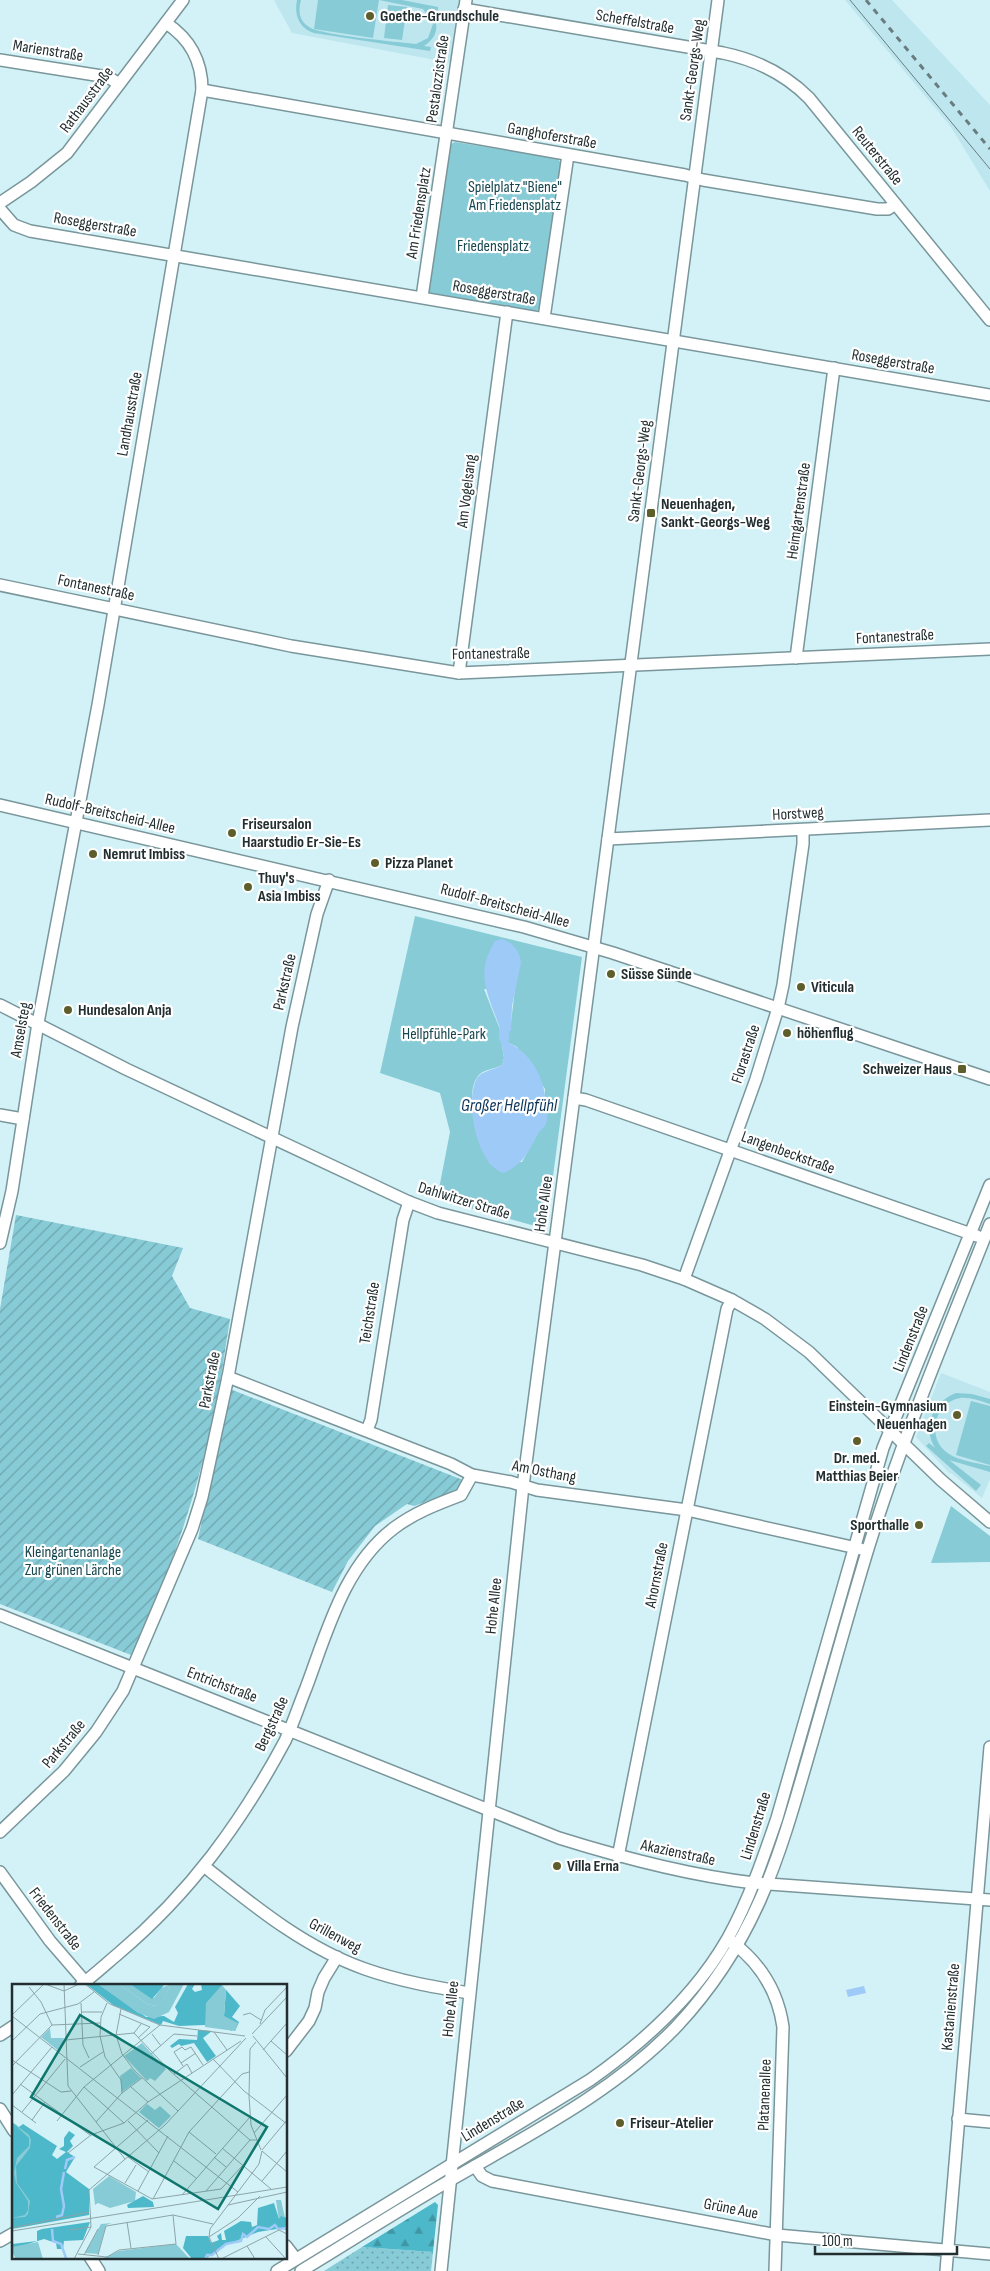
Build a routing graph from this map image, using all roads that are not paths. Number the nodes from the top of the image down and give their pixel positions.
1 (183, 0) edge
2 (718, 0) edge
3 (465, 4) edge
4 (166, 23) junction
5 (712, 51) junction
6 (0, 60) edge
7 (119, 84) junction
8 (202, 90) junction
9 (446, 133) junction
10 (568, 155) junction
11 (695, 177) junction
12 (0, 203) edge
13 (895, 204) junction
14 (0, 209) edge
15 (174, 255) junction
16 (422, 297) junction
17 (507, 312) junction
18 (544, 318) junction
19 (990, 320) edge
20 (674, 340) junction
21 (834, 368) junction
22 (990, 396) edge
23 (0, 585) edge
24 (114, 609) junction
25 (990, 649) edge
26 (796, 658) junction
27 (631, 665) junction
28 (459, 673) junction
29 (0, 805) edge
30 (990, 820) edge
31 (77, 823) junction
32 (803, 830) junction
33 (608, 839) junction
34 (329, 880) junction
35 (594, 947) junction
36 (0, 1005) edge
37 (778, 1008) junction
38 (38, 1023) junction
39 (990, 1079) edge
40 (574, 1098) junction
41 (0, 1115) edge
42 (23, 1119) junction
43 (270, 1139) junction
44 (730, 1150) junction
45 (990, 1185) edge
46 (409, 1202) junction
47 (990, 1224) edge
48 (971, 1234) junction
49 (987, 1240) edge
50 (0, 1243) edge
51 (555, 1244) junction
52 (684, 1279) junction
53 (732, 1300) junction
54 (228, 1377) junction
55 (367, 1430) junction
56 (891, 1430) junction
57 (903, 1442) junction
58 (472, 1475) junction
59 (523, 1486) junction
60 (686, 1510) junction
61 (990, 1522) edge
62 (855, 1547) junction
63 (868, 1551) junction
64 (0, 1615) edge
65 (134, 1669) junction
66 (290, 1730) junction
67 (990, 1746) edge
68 (489, 1808) junction
69 (0, 1832) edge
70 (618, 1857) junction
71 (205, 1867) junction
72 (0, 1872) edge
73 (754, 1883) junction
74 (769, 1884) junction
75 (977, 1898) junction
76 (990, 1900) edge
77 (727, 1939) junction
78 (738, 1947) junction
79 (337, 1957) junction
80 (85, 1984) edge
81 (469, 1993) junction
82 (12, 2027) edge
83 (0, 2035) edge
84 (288, 2048) edge
85 (0, 2109) edge
86 (958, 2119) junction
87 (990, 2122) edge
88 (12, 2128) edge
89 (453, 2163) junction
90 (475, 2166) junction
91 (451, 2180) junction
92 (12, 2234) edge
93 (777, 2235) junction
94 (0, 2241) edge
95 (288, 2249) edge
96 (948, 2250) junction
97 (990, 2254) edge
98 (91, 2258) edge
99 (296, 2259) junction
100 (99, 2271) edge
101 (277, 2271) edge
102 (301, 2271) edge
103 (441, 2271) edge
104 (775, 2271) edge
105 (946, 2271) edge

1 - 4 street, Rathausstraße
2 - 5 street, Sankt-Georgs-Weg
3 - 5 street, Scheffelstraße
3 - 9 street, Pestalozzistraße
4 - 7 street, Rathausstraße
4 - 8 street, Landhausstraße
5 - 11 street, Sankt-Georgs-Weg
5 - 13 street, Reuterstraße
6 - 7 street, Marienstraße
7 - 12 street, Rathausstraße
8 - 9 street, Ganghoferstraße
8 - 15 street, Landhausstraße
9 - 10 street, Ganghoferstraße
9 - 16 street, Am Friedensplatz
10 - 11 street, Ganghoferstraße
10 - 18 street
11 - 13 street, Ganghoferstraße
11 - 20 street, Sankt-Georgs-Weg
13 - 19 street, Reuterstraße
14 - 15 street, Roseggerstraße
15 - 16 street, Roseggerstraße
15 - 24 street, Landhausstraße
16 - 17 street, Roseggerstraße
17 - 18 street, Roseggerstraße
17 - 28 street, Am Vogelsang
18 - 20 street, Roseggerstraße
20 - 21 street, Roseggerstraße
20 - 27 street, Sankt-Georgs-Weg
21 - 22 street, Roseggerstraße
21 - 26 street, Heimgartenstraße
23 - 24 street, Fontanestraße
24 - 28 street, Fontanestraße
24 - 31 street, Landhausstraße
25 - 26 street, Fontanestraße
26 - 27 street, Fontanestraße
27 - 28 street, Fontanestraße
27 - 33 street, Sankt-Georgs-Weg
29 - 31 street, Rudolf-Breitscheid-Allee
30 - 32 street, Horstweg
31 - 34 street, Rudolf-Breitscheid-Allee
31 - 38 street, Amselsteg
32 - 33 street, Horstweg
32 - 37 street, Florastraße
33 - 35 street, Sankt-Georgs-Weg
34 - 35 street, Rudolf-Breitscheid-Allee
34 - 43 street, Parkstraße
35 - 37 street, Rudolf-Breitscheid-Allee
35 - 40 street, Hohe Allee
36 - 38 street, Dahlwitzer Straße
37 - 39 street, Rudolf-Breitscheid-Allee
37 - 44 street, Florastraße
38 - 42 street, Amselsteg
38 - 43 street, Dahlwitzer Straße
40 - 44 street, Langenbeckstraße
40 - 51 street, Hohe Allee
41 - 42 street
42 - 50 street, Amselsteg
43 - 46 street, Dahlwitzer Straße
43 - 54 street, Parkstraße
44 - 48 street, Langenbeckstraße
44 - 52 street, Florastraße
45 - 48 street, Lindenstraße
46 - 51 street, Dahlwitzer Straße
46 - 55 street, Teichstraße
47 - 49 street, Lindenstraße
48 - 49 street, Langenbeckstraße
48 - 56 street, Lindenstraße
49 - 57 street, Lindenstraße
51 - 52 street, Dahlwitzer Straße
51 - 59 street, Hohe Allee
52 - 53 street, Dahlwitzer Straße
53 - 56 street, Dahlwitzer Straße
53 - 60 street, Ahornstraße
54 - 55 street, Am Osthang
54 - 65 street, Parkstraße
55 - 58 street, Am Osthang
56 - 57 street, Dahlwitzer Straße
56 - 62 street, Lindenstraße
57 - 61 street, Dahlwitzer Straße
57 - 63 street, Lindenstraße
58 - 59 street, Am Osthang
58 - 66 street, Bergstraße
59 - 60 street, Am Osthang
59 - 68 street, Hohe Allee
60 - 62 street, Am Osthang
60 - 70 street, Ahornstraße
62 - 63 street, Am Osthang
62 - 73 street, Lindenstraße
63 - 74 street, Lindenstraße
64 - 65 street, Entrichstraße
65 - 66 street, Entrichstraße
65 - 69 street, Parkstraße
66 - 68 street, Entrichstraße
66 - 71 street, Bergstraße
67 - 75 street, Kastanienstraße
68 - 70 street, Akazienstraße
68 - 81 street, Hohe Allee
70 - 73 street, Akazienstraße
71 - 79 street, Grillenweg
71 - 80 street, Bergstraße
72 - 80 street, Friedenstraße
73 - 74 street, Akazienstraße
73 - 77 street, Lindenstraße
74 - 75 street, Akazienstraße
74 - 78 street, Lindenstraße
75 - 76 street, Akazienstraße
75 - 86 street, Kastanienstraße
77 - 78 street, Platanenallee
77 - 89 street, Lindenstraße
78 - 90 street, Lindenstraße
78 - 93 street, Platanenallee
79 - 81 street, Grillenweg
79 - 84 street
81 - 89 street, Hohe Allee
82 - 83 street
85 - 88 street
86 - 87 street
86 - 96 street, Kastanienstraße
89 - 91 street, Hohe Allee
89 - 99 street, Lindenstraße
90 - 91 street, Lindenstraße
90 - 93 street, Grüne Aue
91 - 102 street, Lindenstraße
91 - 103 street, Hohe Allee
92 - 94 street
93 - 96 street, Grüne Aue
93 - 104 street, Platanenallee
95 - 99 street
96 - 97 street, Grüne Aue
96 - 105 street, Kastanienstraße
98 - 100 street
99 - 101 street, Lindenstraße

